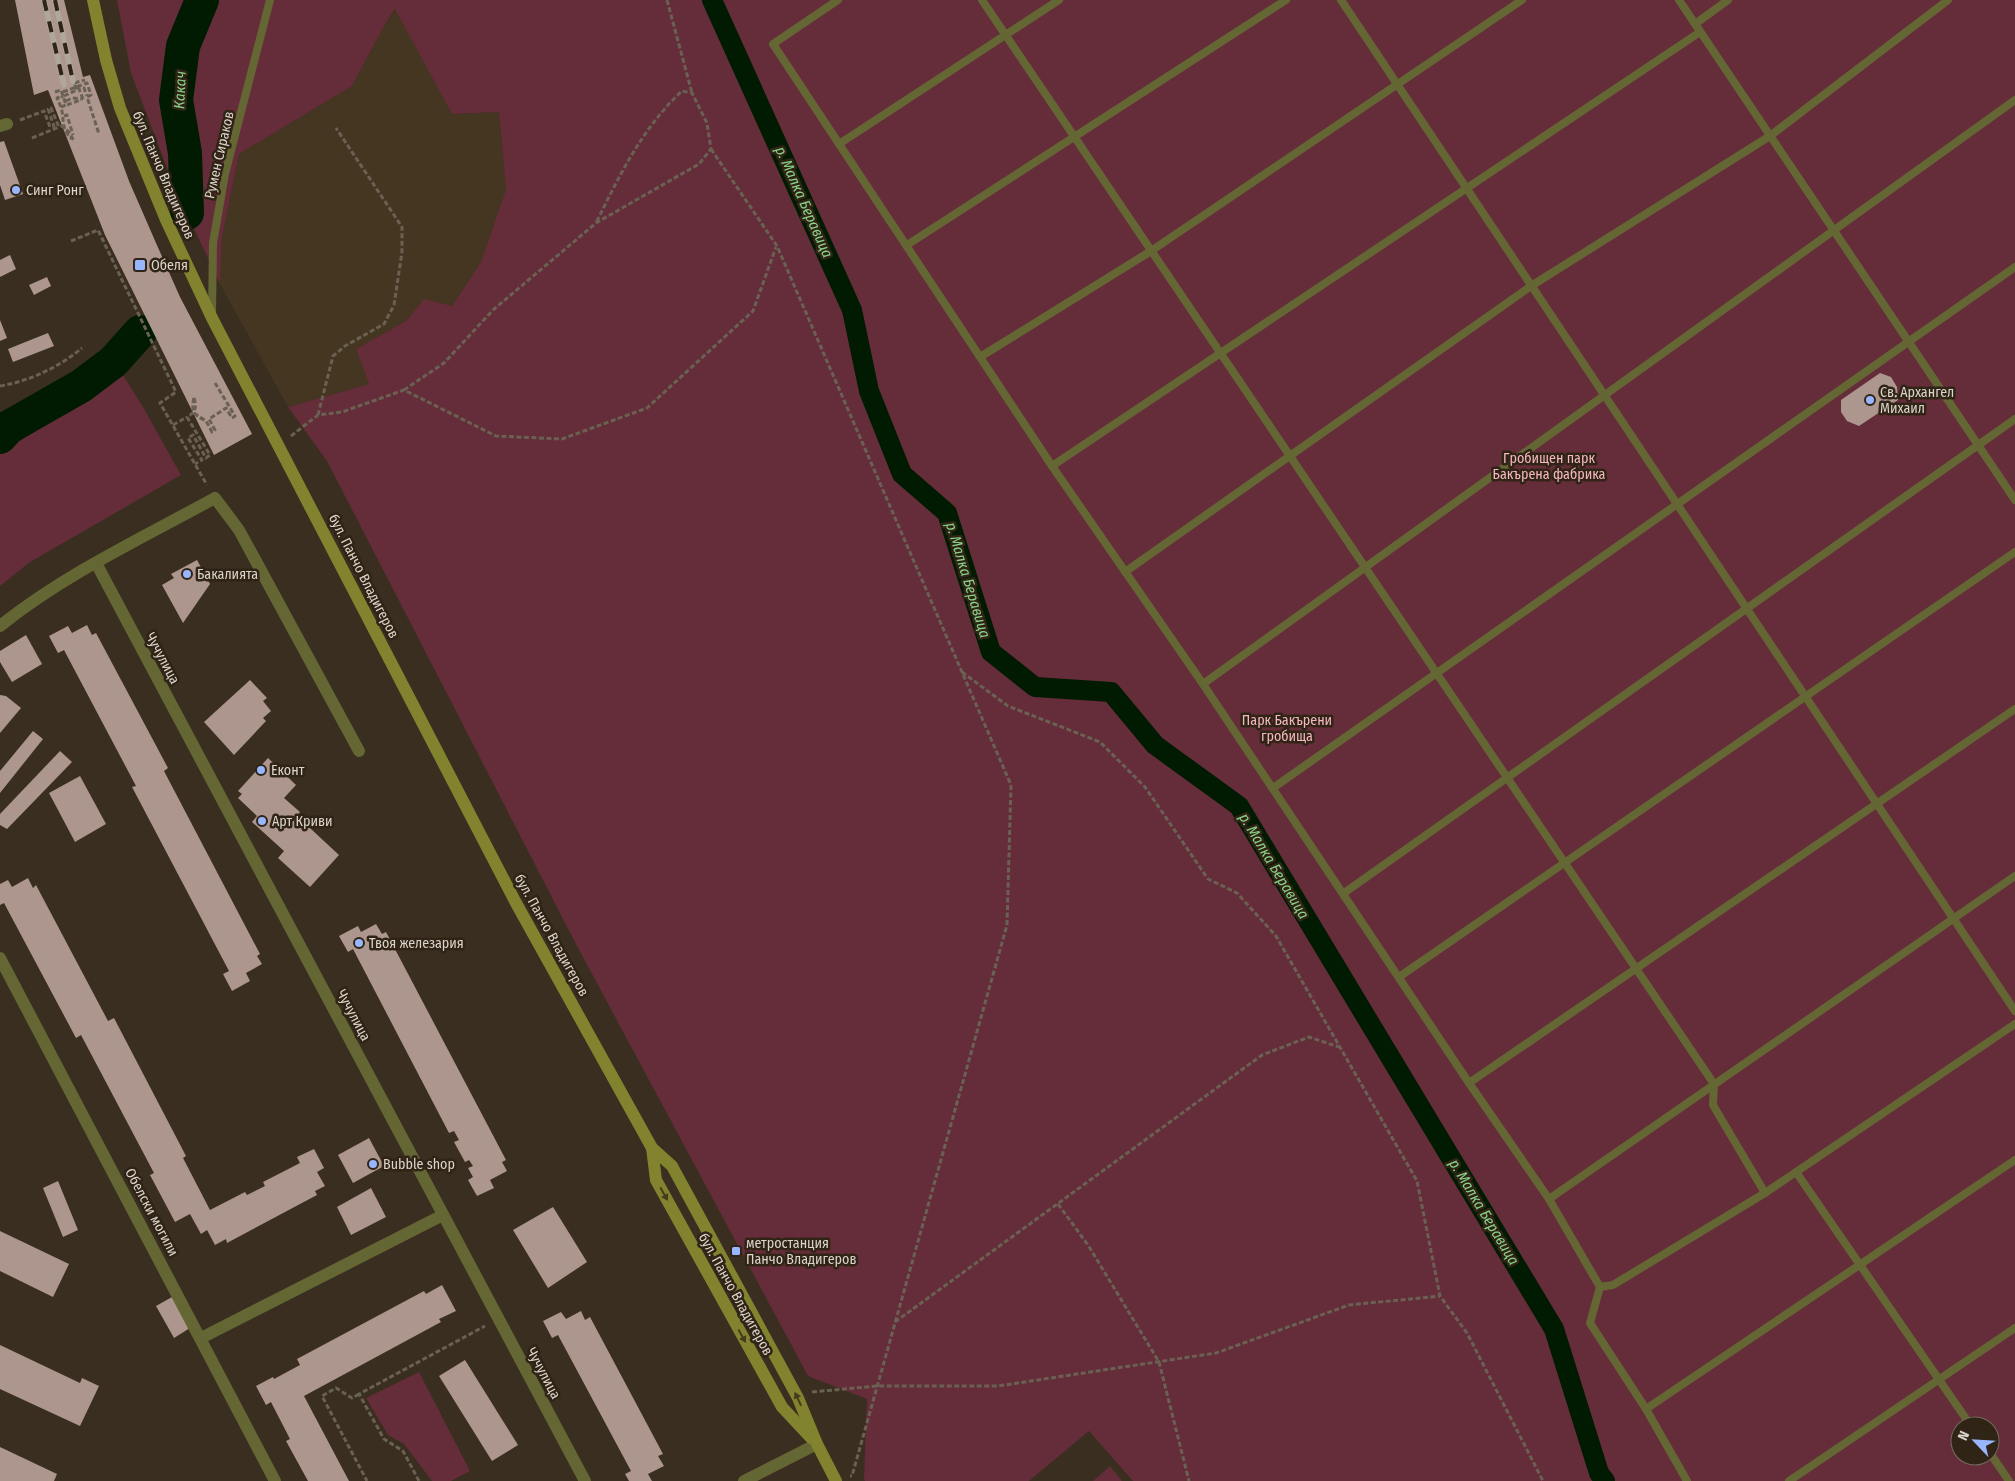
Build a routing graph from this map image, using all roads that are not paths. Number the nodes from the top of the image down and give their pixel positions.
1 (93, 0) edge
2 (270, 0) edge
3 (838, 0) edge
4 (982, 0) edge
5 (1058, 0) edge
6 (1286, 0) edge
7 (1341, 0) edge
8 (1522, 0) edge
9 (1678, 0) edge
10 (1728, 0) edge
11 (1948, 0) edge
12 (1695, 24) junction
13 (1700, 32) junction
14 (1005, 35) junction
15 (1397, 84) junction
16 (2015, 100) edge
17 (1770, 136) junction
18 (1074, 137) junction
19 (838, 144) junction
20 (1466, 188) junction
21 (1834, 231) junction
22 (907, 245) junction
23 (1151, 251) junction
24 (2015, 267) edge
25 (1532, 286) junction
26 (212, 318) junction
27 (1908, 342) junction
28 (1220, 353) junction
29 (980, 358) junction
30 (1604, 395) junction
31 (2015, 419) edge
32 (1978, 446) junction
33 (1290, 456) junction
34 (1052, 466) junction
35 (2015, 500) edge
36 (1677, 504) junction
37 (2015, 552) edge
38 (96, 563) junction
39 (1365, 568) junction
40 (1125, 572) junction
41 (1747, 608) junction
42 (0, 626) edge
43 (1437, 673) junction
44 (1203, 684) junction
45 (1805, 696) junction
46 (2015, 709) edge
47 (359, 750) dead end
48 (1507, 778) junction
49 (1273, 788) junction
50 (1877, 804) junction
51 (1564, 862) junction
52 (2015, 876) edge
53 (1344, 893) junction
54 (1954, 918) junction
55 (0, 958) edge
56 (1636, 968) junction
57 (1398, 977) junction
58 (2015, 1011) edge
59 (2015, 1024) edge
60 (1469, 1083) junction
61 (1714, 1084) junction
62 (652, 1148) junction
63 (2015, 1160) edge
64 (1796, 1172) junction
65 (1765, 1193) junction
66 (1549, 1199) junction
67 (443, 1214) junction
68 (1860, 1265) junction
69 (1600, 1287) junction
70 (2015, 1328) edge
71 (201, 1338) junction
72 (1939, 1379) junction
73 (1646, 1409) junction
74 (1964, 1416) edge
75 (817, 1444) junction
76 (1999, 1466) edge
77 (2009, 1479) edge
78 (275, 1481) edge
79 (585, 1481) edge
80 (744, 1481) edge
81 (836, 1481) edge
82 (1687, 1481) edge
83 (1789, 1481) edge

1 - 26 street, бул. Панчо Владигеров
2 - 26 lane, Румен Сираков
3 - 19 lane
4 - 14 lane
5 - 14 lane
6 - 18 lane
7 - 15 lane
8 - 15 lane
9 - 12 lane
10 - 12 lane
11 - 17 lane
12 - 13 lane
13 - 17 lane
13 - 20 lane
14 - 18 lane
14 - 19 lane
15 - 20 lane
15 - 23 lane
16 - 21 lane
17 - 21 lane
17 - 25 lane
18 - 22 lane
18 - 23 lane
19 - 22 lane
20 - 25 lane
20 - 28 lane
21 - 27 lane
21 - 30 lane
22 - 29 lane
23 - 28 lane
23 - 29 lane
24 - 27 lane
25 - 30 lane
25 - 33 lane
26 - 62 street, бул. Панчо Владигеров
27 - 32 lane
27 - 36 lane
28 - 33 lane
28 - 34 lane
29 - 34 lane
30 - 36 lane
30 - 39 lane
31 - 32 lane
32 - 35 lane
32 - 41 lane
33 - 39 lane
33 - 40 lane
34 - 40 lane
36 - 41 lane
36 - 43 lane
37 - 45 lane
38 - 42 street
38 - 47 street
38 - 67 street, Чучулица
39 - 43 lane
39 - 44 lane
40 - 44 lane
41 - 45 lane
41 - 48 lane
43 - 48 lane
43 - 49 lane
44 - 49 lane
45 - 50 lane
45 - 51 lane
46 - 50 lane
48 - 51 lane
48 - 53 lane
49 - 53 lane
50 - 54 lane
50 - 56 lane
51 - 56 lane
51 - 57 lane
52 - 54 lane
53 - 57 lane
54 - 58 lane
54 - 61 lane
55 - 71 street, Обелски могили
56 - 60 lane
56 - 61 lane
57 - 60 lane
59 - 64 lane
60 - 66 lane
61 - 65 lane
61 - 66 lane
75 -> 62 street, бул. Панчо Владигеров
62 -> 75 street, бул. Панчо Владигеров
63 - 68 lane
64 - 65 lane
64 - 68 lane
65 - 69 lane
66 - 69 lane
67 - 71 street
67 - 79 street, Чучулица
68 - 72 lane
68 - 73 lane
69 - 73 lane
70 - 72 lane
71 - 78 street, Обелски могили
72 - 74 lane
72 - 83 lane
73 - 82 lane
75 - 80 street
75 - 81 street, бул. Панчо Владигеров
76 - 77 lane

